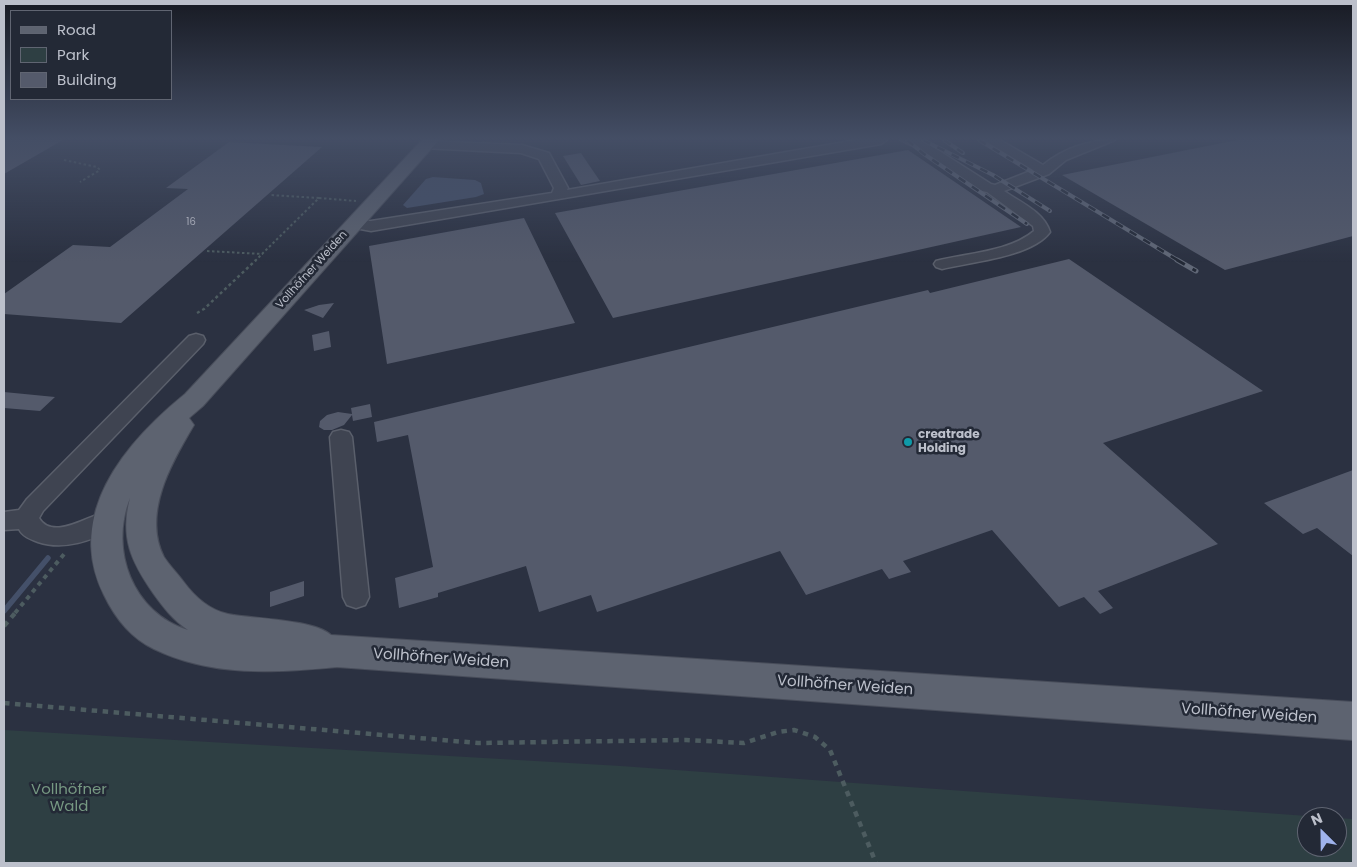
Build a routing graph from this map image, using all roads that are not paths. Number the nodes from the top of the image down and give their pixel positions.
1 (394, 180) edge
2 (557, 180) edge
3 (647, 180) edge
4 (975, 180) edge
5 (1019, 180) edge
6 (992, 189) junction
7 (557, 196) junction
8 (354, 224) junction
9 (942, 264) dead end
10 (196, 340) dead end
11 (194, 400) junction
12 (341, 437) dead end
13 (15, 520) edge
14 (95, 527) junction
15 (356, 597) dead end
16 (337, 652) junction
17 (1353, 721) edge

1 - 8 main road, Vollhöfner Weiden
2 - 7 lane
3 - 7 lane
4 - 6 lane
5 - 6 lane
6 - 9 lane
7 - 8 lane
8 - 11 main road, Vollhöfner Weiden
10 - 13 lane
11 - 14 main road, Vollhöfner Weiden
11 - 16 main road, Vollhöfner Weiden
12 - 15 lane
13 - 14 lane
14 - 16 main road, Vollhöfner Weiden
16 - 17 main road, Vollhöfner Weiden

